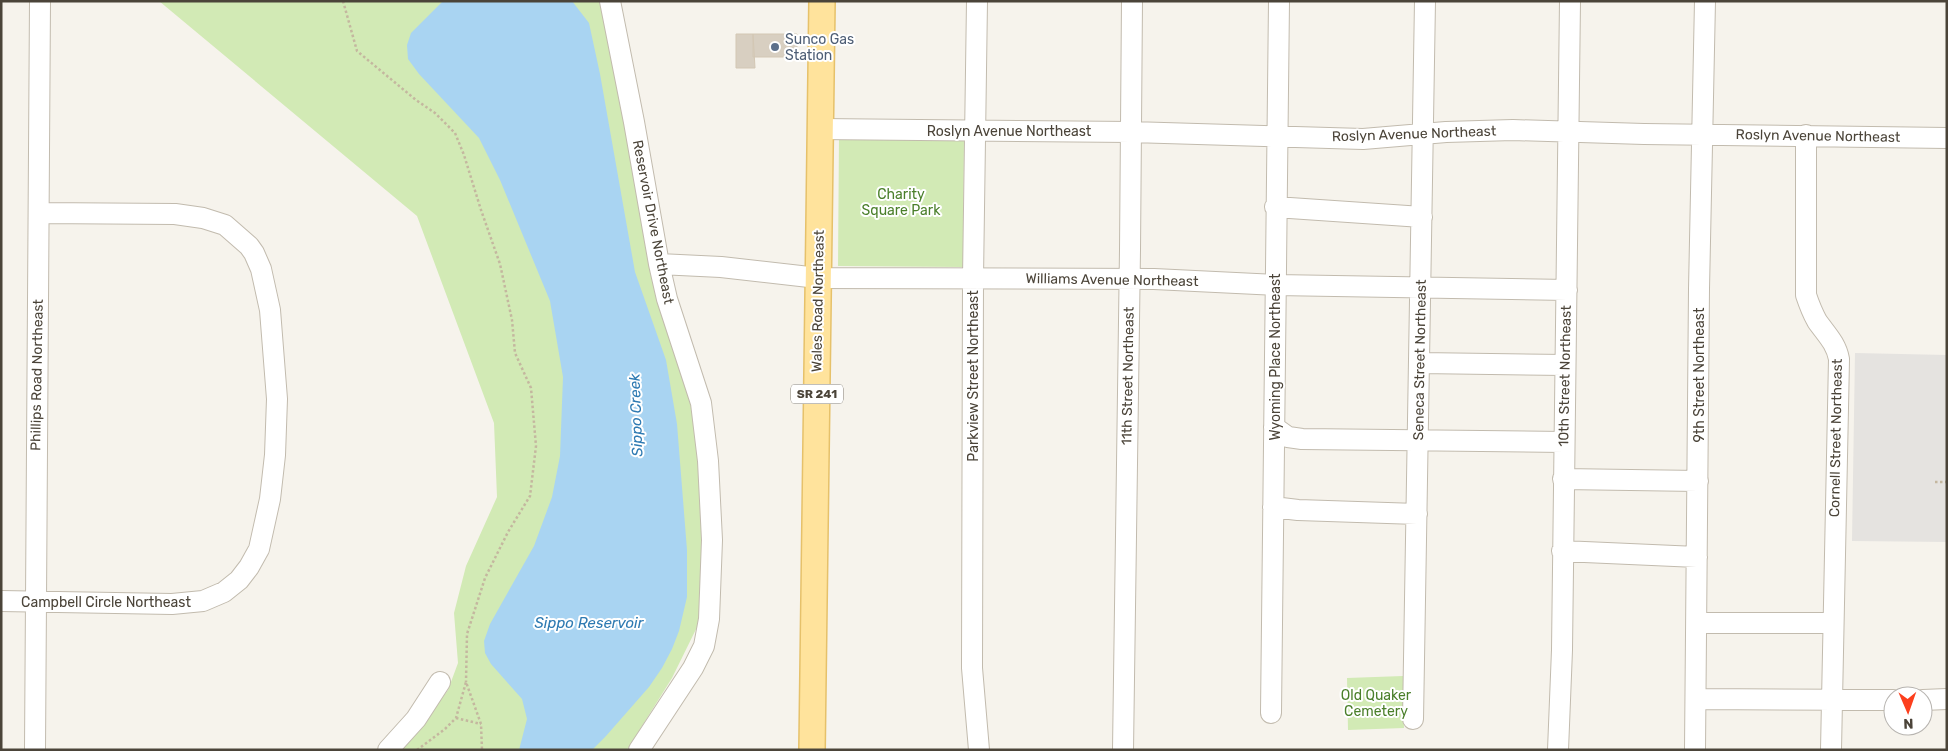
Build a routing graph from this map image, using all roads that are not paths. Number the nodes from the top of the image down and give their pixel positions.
1 (40, 1) edge
2 (610, 1) edge
3 (822, 1) edge
4 (977, 1) edge
5 (1132, 1) edge
6 (1279, 1) edge
7 (1425, 1) edge
8 (1570, 1) edge
9 (1706, 1) edge
10 (820, 129) junction
11 (1568, 130) junction
12 (976, 131) junction
13 (1131, 132) junction
14 (1423, 135) junction
15 (1703, 135) junction
16 (1806, 135) junction
17 (1276, 136) junction
18 (1947, 138) edge
19 (1275, 207) junction
20 (39, 213) junction
21 (1422, 217) junction
22 (659, 264) junction
23 (818, 278) junction
24 (973, 278) junction
25 (1130, 280) junction
26 (1276, 285) junction
27 (1421, 288) junction
28 (1567, 290) junction
29 (1420, 363) junction
30 (1565, 365) junction
31 (1274, 428) junction
32 (1419, 441) junction
33 (1564, 442) junction
34 (1563, 479) junction
35 (1698, 481) junction
36 (1273, 507) junction
37 (1417, 514) junction
38 (1562, 551) junction
39 (1697, 557) junction
40 (1, 601) edge
41 (35, 602) junction
42 (1697, 623) junction
43 (1833, 623) junction
44 (440, 682) dead end
45 (1696, 699) junction
46 (1947, 699) edge
47 (1832, 700) junction
48 (1883, 700) edge
49 (1933, 700) edge
50 (1271, 713) dead end
51 (1413, 720) dead end
52 (35, 750) edge
53 (388, 750) edge
54 (639, 750) edge
55 (812, 750) edge
56 (979, 750) edge
57 (1123, 750) edge
58 (1558, 750) edge
59 (1695, 750) edge
60 (1831, 750) edge

1 - 20 street, Phillips Road Northeast
2 - 22 street, Reservoir Drive Northeast
3 - 10 main road, Wales Road Northeast / SR 241
4 - 12 street, Parkview Street Northeast
5 - 13 street, 11th Street Northeast
6 - 17 street, Wyoming Place Northeast
7 - 14 street, Seneca Street Northeast
8 - 11 street, 10th Street Northeast
9 - 15 street, 9th Street Northeast
10 - 12 street, Roslyn Avenue Northeast
10 - 23 main road, Wales Road Northeast / SR 241
11 - 14 street, Roslyn Avenue Northeast
11 - 15 street, Roslyn Avenue Northeast
11 - 28 street, 10th Street Northeast
12 - 13 street, Roslyn Avenue Northeast
12 - 24 street, Parkview Street Northeast
13 - 17 street, Roslyn Avenue Northeast
13 - 25 street, 11th Street Northeast
14 - 17 street, Roslyn Avenue Northeast
14 - 21 street, Seneca Street Northeast
15 - 16 street, Roslyn Avenue Northeast
15 - 35 street, 9th Street Northeast
16 - 18 street, Roslyn Avenue Northeast
16 - 43 street, Cornell Street Northeast
17 - 19 street, Wyoming Place Northeast
19 - 21 street
19 - 26 street, Wyoming Place Northeast
20 - 41 street, Phillips Road Northeast
20 - 41 street, Campbell Circle Northeast
21 - 27 street, Seneca Street Northeast
22 - 23 street, Williams Avenue Northeast
22 - 54 street, Reservoir Drive Northeast
23 - 24 street, Williams Avenue Northeast
23 - 55 main road, Wales Road Northeast / SR 241
24 - 25 street, Williams Avenue Northeast
24 - 56 street, Parkview Street Northeast
25 - 26 street, Williams Avenue Northeast
25 - 57 street, 11th Street Northeast
26 - 27 street, Williams Avenue Northeast
26 - 31 street, Wyoming Place Northeast
27 - 28 street, Williams Avenue Northeast
27 - 29 street, Seneca Street Northeast
28 - 30 street, 10th Street Northeast
29 - 30 street
29 - 32 street, Seneca Street Northeast
30 - 33 street, 10th Street Northeast
31 - 32 street
31 - 36 street, Wyoming Place Northeast
32 - 33 street
32 - 37 street, Seneca Street Northeast
33 - 34 street, 10th Street Northeast
34 - 35 street
34 - 38 street, 10th Street Northeast
35 - 39 street, 9th Street Northeast
36 - 37 street
36 - 50 street, Wyoming Place Northeast
37 - 51 street, Seneca Street Northeast
38 - 39 street
38 - 58 street, 10th Street Northeast
39 - 42 street, 9th Street Northeast
40 - 41 street, Campbell Circle Northeast
41 - 52 street, Phillips Road Northeast
42 - 43 street
42 - 45 street, 9th Street Northeast
43 - 47 street, Cornell Street Northeast
44 - 53 street
45 - 47 street
45 - 59 street, 9th Street Northeast
46 - 49 street
47 - 48 street
47 - 60 street, Cornell Street Northeast

